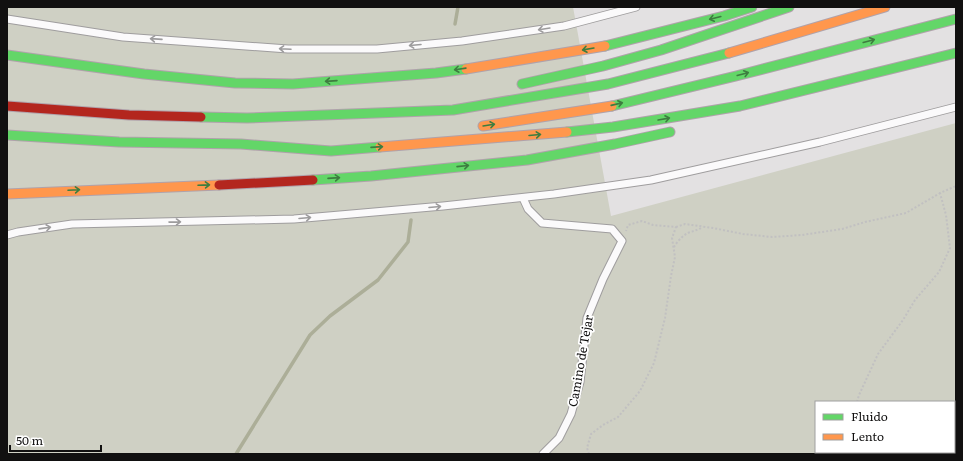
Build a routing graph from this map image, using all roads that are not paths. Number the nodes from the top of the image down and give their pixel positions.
1 (636, 7) edge
2 (752, 7) edge
3 (789, 7) edge
4 (885, 7) edge
5 (956, 18) edge
6 (7, 19) edge
7 (956, 53) edge
8 (7, 55) edge
9 (881, 72) junction
10 (510, 86) dead end
11 (427, 102) dead end
12 (7, 106) edge
13 (956, 107) edge
14 (752, 112) dead end
15 (364, 114) junction
16 (477, 127) dead end
17 (676, 130) dead end
18 (7, 135) edge
19 (319, 141) dead end
20 (240, 144) junction
21 (7, 194) edge
22 (524, 198) junction
23 (7, 235) edge
24 (543, 454) edge

1 -> 6 lane
2 -> 8 highway
3 - 10 highway
4 - 15 highway
16 -> 5 highway
7 - 9 highway
9 - 14 highway
20 -> 9 highway
11 - 15 highway
12 - 15 highway
13 - 22 lane
21 -> 17 highway
18 - 20 highway
19 - 20 highway
23 -> 22 lane
22 - 24 lane, Camino de Tejar

